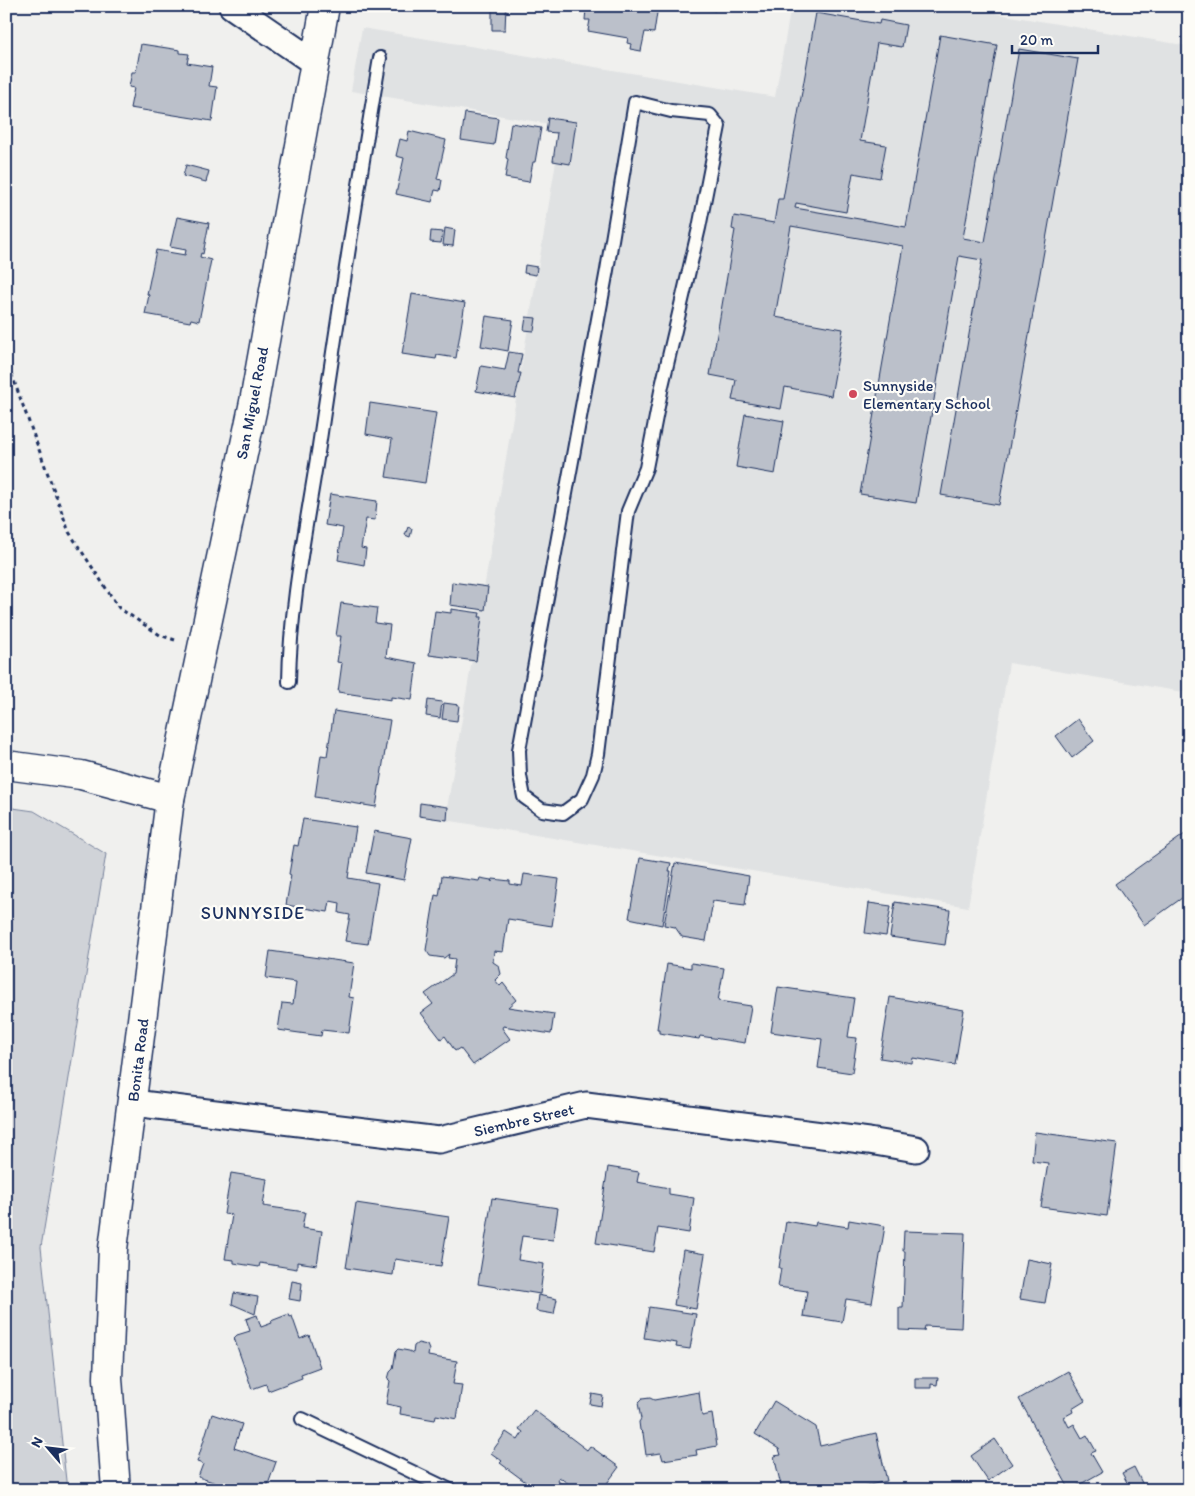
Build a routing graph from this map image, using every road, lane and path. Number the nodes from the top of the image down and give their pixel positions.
1 (232, 6) edge
2 (325, 6) edge
3 (380, 58) dead end
4 (315, 63) junction
5 (635, 102) joint
6 (6, 359) edge
7 (202, 649) junction
8 (289, 682) dead end
9 (6, 765) edge
10 (170, 799) junction
11 (132, 1103) junction
12 (916, 1149) dead end
13 (302, 1418) dead end
14 (6, 1480) edge
15 (8, 1490) edge
16 (116, 1490) edge
17 (450, 1490) edge

1 - 4 street
2 - 4 main road, San Miguel Road
3 - 8 lane
4 - 7 main road, San Miguel Road
5 - 5 lane
6 - 7 path
7 - 10 main road, San Miguel Road
9 - 10 main road
10 - 11 main road, Bonita Road
11 - 12 street, Siembre Street
11 - 16 main road, Bonita Road
13 - 17 lane
14 - 15 path

